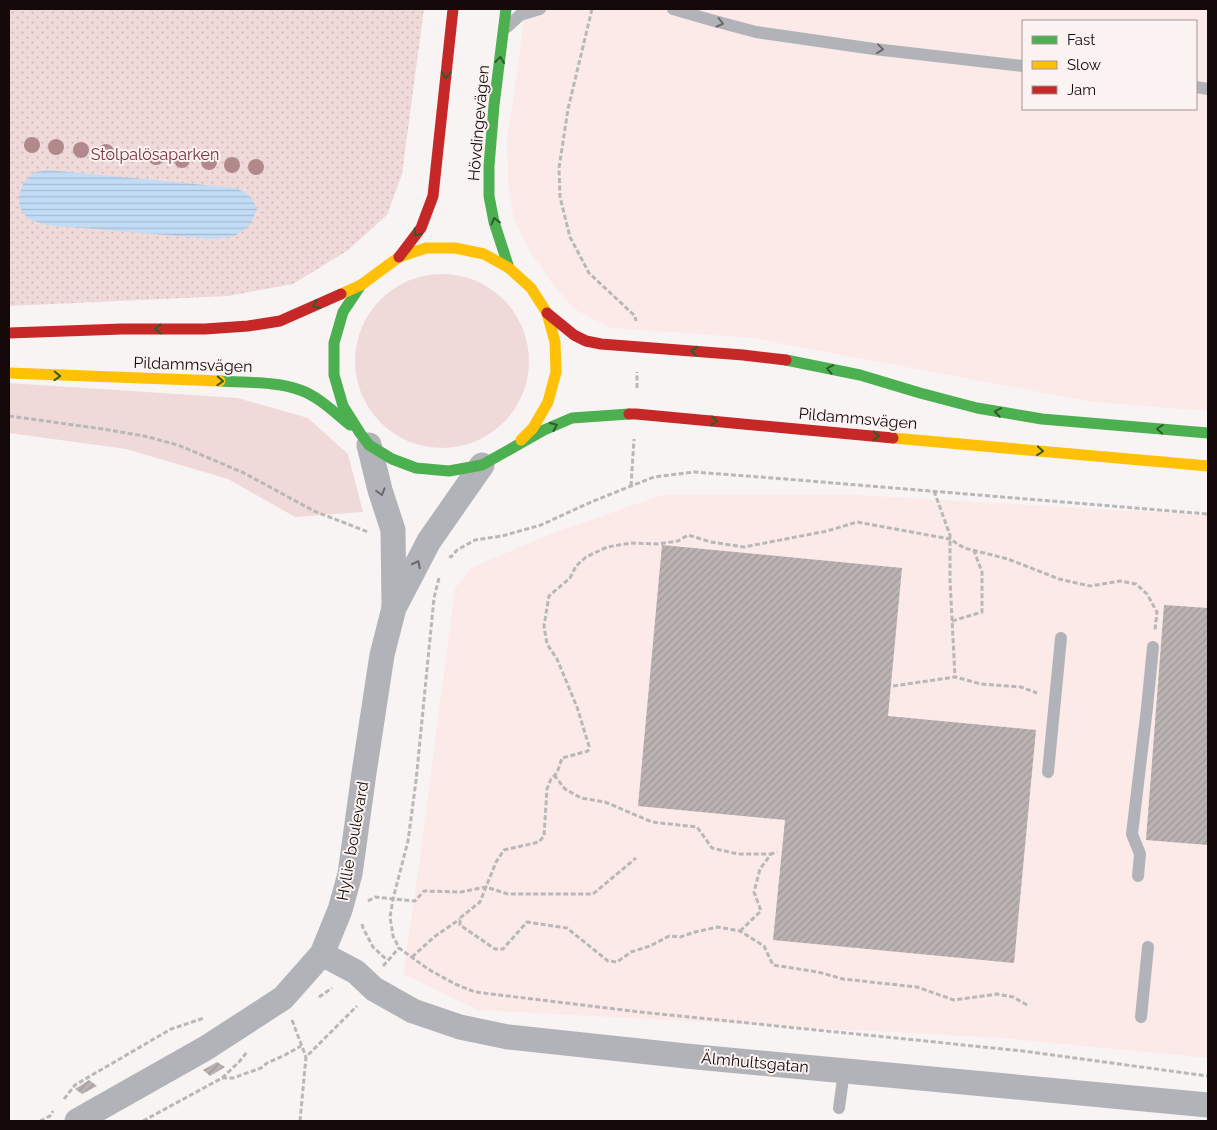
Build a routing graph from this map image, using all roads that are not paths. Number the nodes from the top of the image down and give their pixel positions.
1 (453, 9) edge
2 (506, 9) edge
3 (540, 9) edge
4 (673, 9) edge
5 (503, 31) junction
6 (1022, 66) edge
7 (399, 257) junction
8 (509, 268) junction
9 (361, 285) junction
10 (547, 313) junction
11 (9, 333) edge
12 (9, 373) edge
13 (1208, 433) edge
14 (364, 439) junction
15 (511, 449) junction
16 (482, 465) junction
17 (1208, 466) edge
18 (394, 608) junction
19 (1061, 638) dead end
20 (1153, 647) road end
21 (1048, 772) dead end
22 (1138, 876) dead end
23 (1148, 947) dead end
24 (322, 954) junction
25 (1141, 1017) dead end
26 (844, 1071) junction
27 (1208, 1106) edge
28 (839, 1108) dead end
29 (66, 1115) edge

1 -> 7 main road
2 - 5 main road, Hövdingevägen
3 - 5 lane
4 -> 6 lane
8 -> 5 main road, Hövdingevägen
7 - 8 main road, Pildammsvägen
7 - 9 main road, Pildammsvägen
8 - 10 main road, Pildammsvägen
9 -> 11 main road, Pildammsvägen
9 - 14 main road, Pildammsvägen
13 -> 10 main road, Pildammsvägen
10 - 15 main road, Pildammsvägen
12 -> 14 main road, Pildammsvägen
14 - 16 main road, Pildammsvägen
14 -> 18 street, Hyllie boulevard
15 - 16 main road, Pildammsvägen
15 -> 17 main road, Pildammsvägen
18 -> 16 street, Hyllie boulevard
18 - 24 street, Hyllie boulevard
19 - 21 lane
20 - 22 lane
23 - 25 lane
24 - 26 street, Älmhultsgatan
24 - 29 street, Hyllie boulevard
26 - 27 street, Älmhultsgatan
26 - 28 lane

